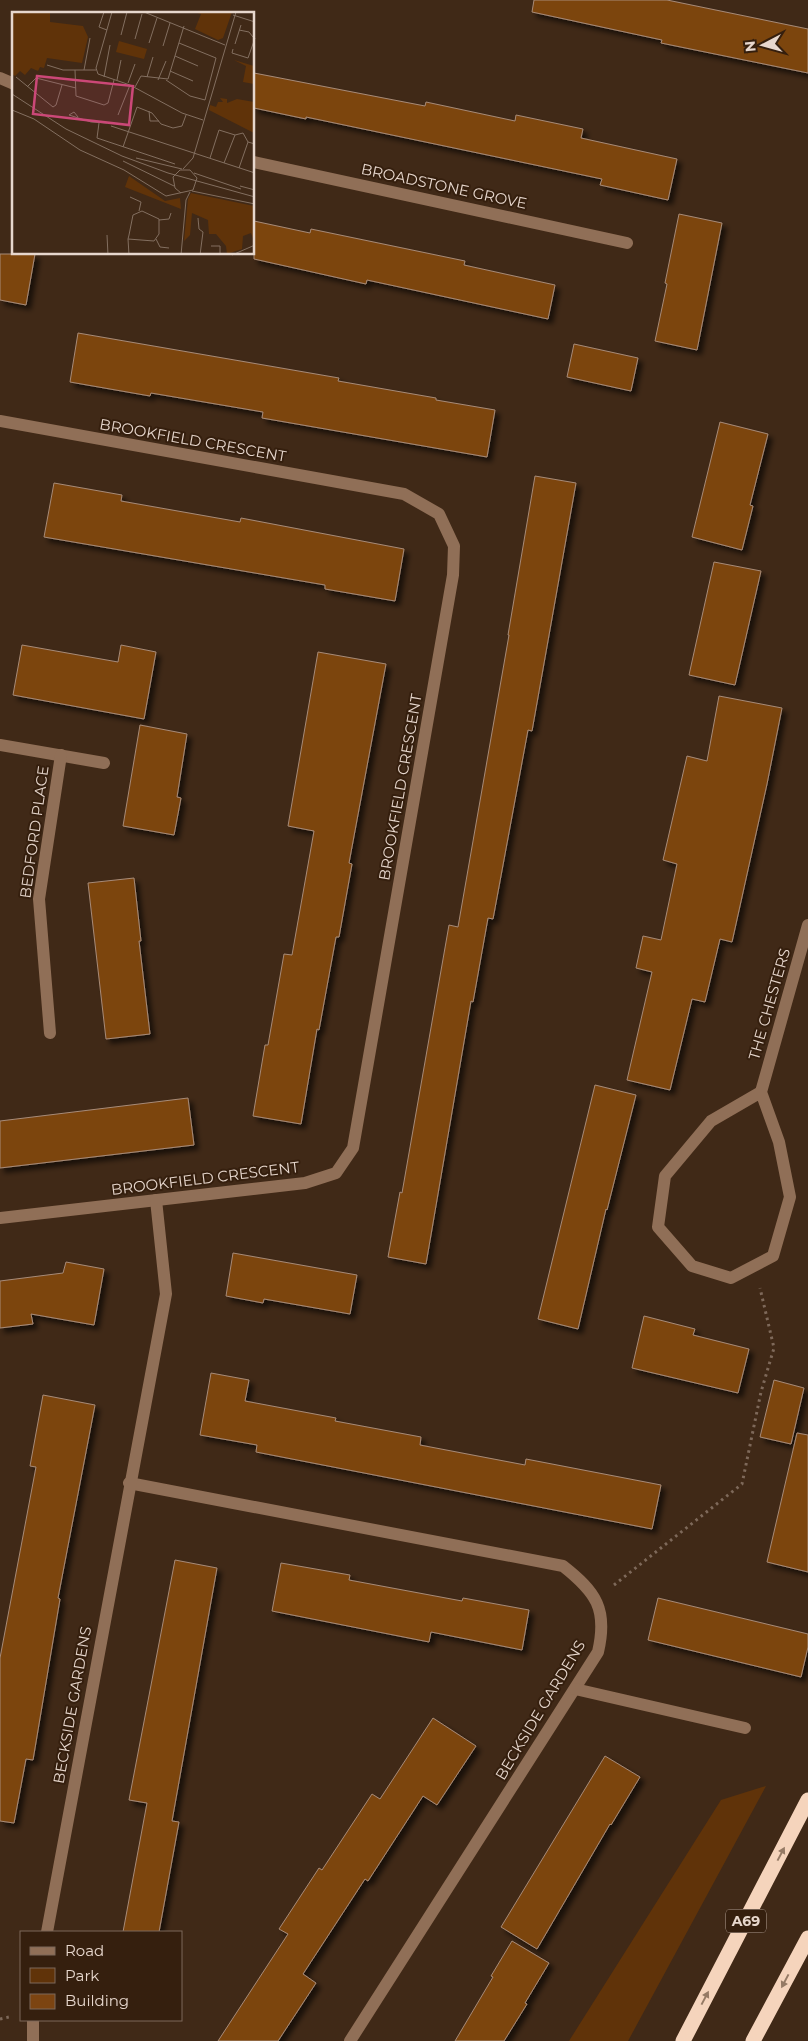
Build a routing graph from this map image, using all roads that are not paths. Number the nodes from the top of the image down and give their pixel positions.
1 (0, 78) edge
2 (12, 83) edge
3 (255, 162) edge
4 (627, 243) dead end
5 (0, 422) edge
6 (0, 745) edge
7 (61, 756) junction
8 (104, 763) dead end
9 (808, 925) edge
10 (50, 1034) dead end
11 (760, 1092) junction
12 (156, 1200) junction
13 (0, 1218) edge
14 (129, 1483) junction
15 (575, 1689) junction
16 (745, 1728) dead end
17 (808, 1800) edge
18 (47, 1931) edge
19 (808, 1938) edge
20 (33, 2021) edge
21 (32, 2041) edge
22 (350, 2041) edge
23 (683, 2041) edge
24 (753, 2041) edge

1 - 2 street
3 - 4 street, BROADSTONE GROVE
5 - 12 street, BROOKFIELD CRESCENT
6 - 7 street, BEDFORD PLACE
7 - 8 street, BEDFORD PLACE
7 - 10 street, BEDFORD PLACE
9 - 11 street, THE CHESTERS
11 - 11 street
12 - 13 street, BROOKFIELD CRESCENT
12 - 14 street, BECKSIDE GARDENS
14 - 15 street, BECKSIDE GARDENS
14 - 18 street, BECKSIDE GARDENS
15 - 16 street
15 - 22 street, BECKSIDE GARDENS
23 -> 17 highway, A69
19 -> 24 highway
20 - 21 street

